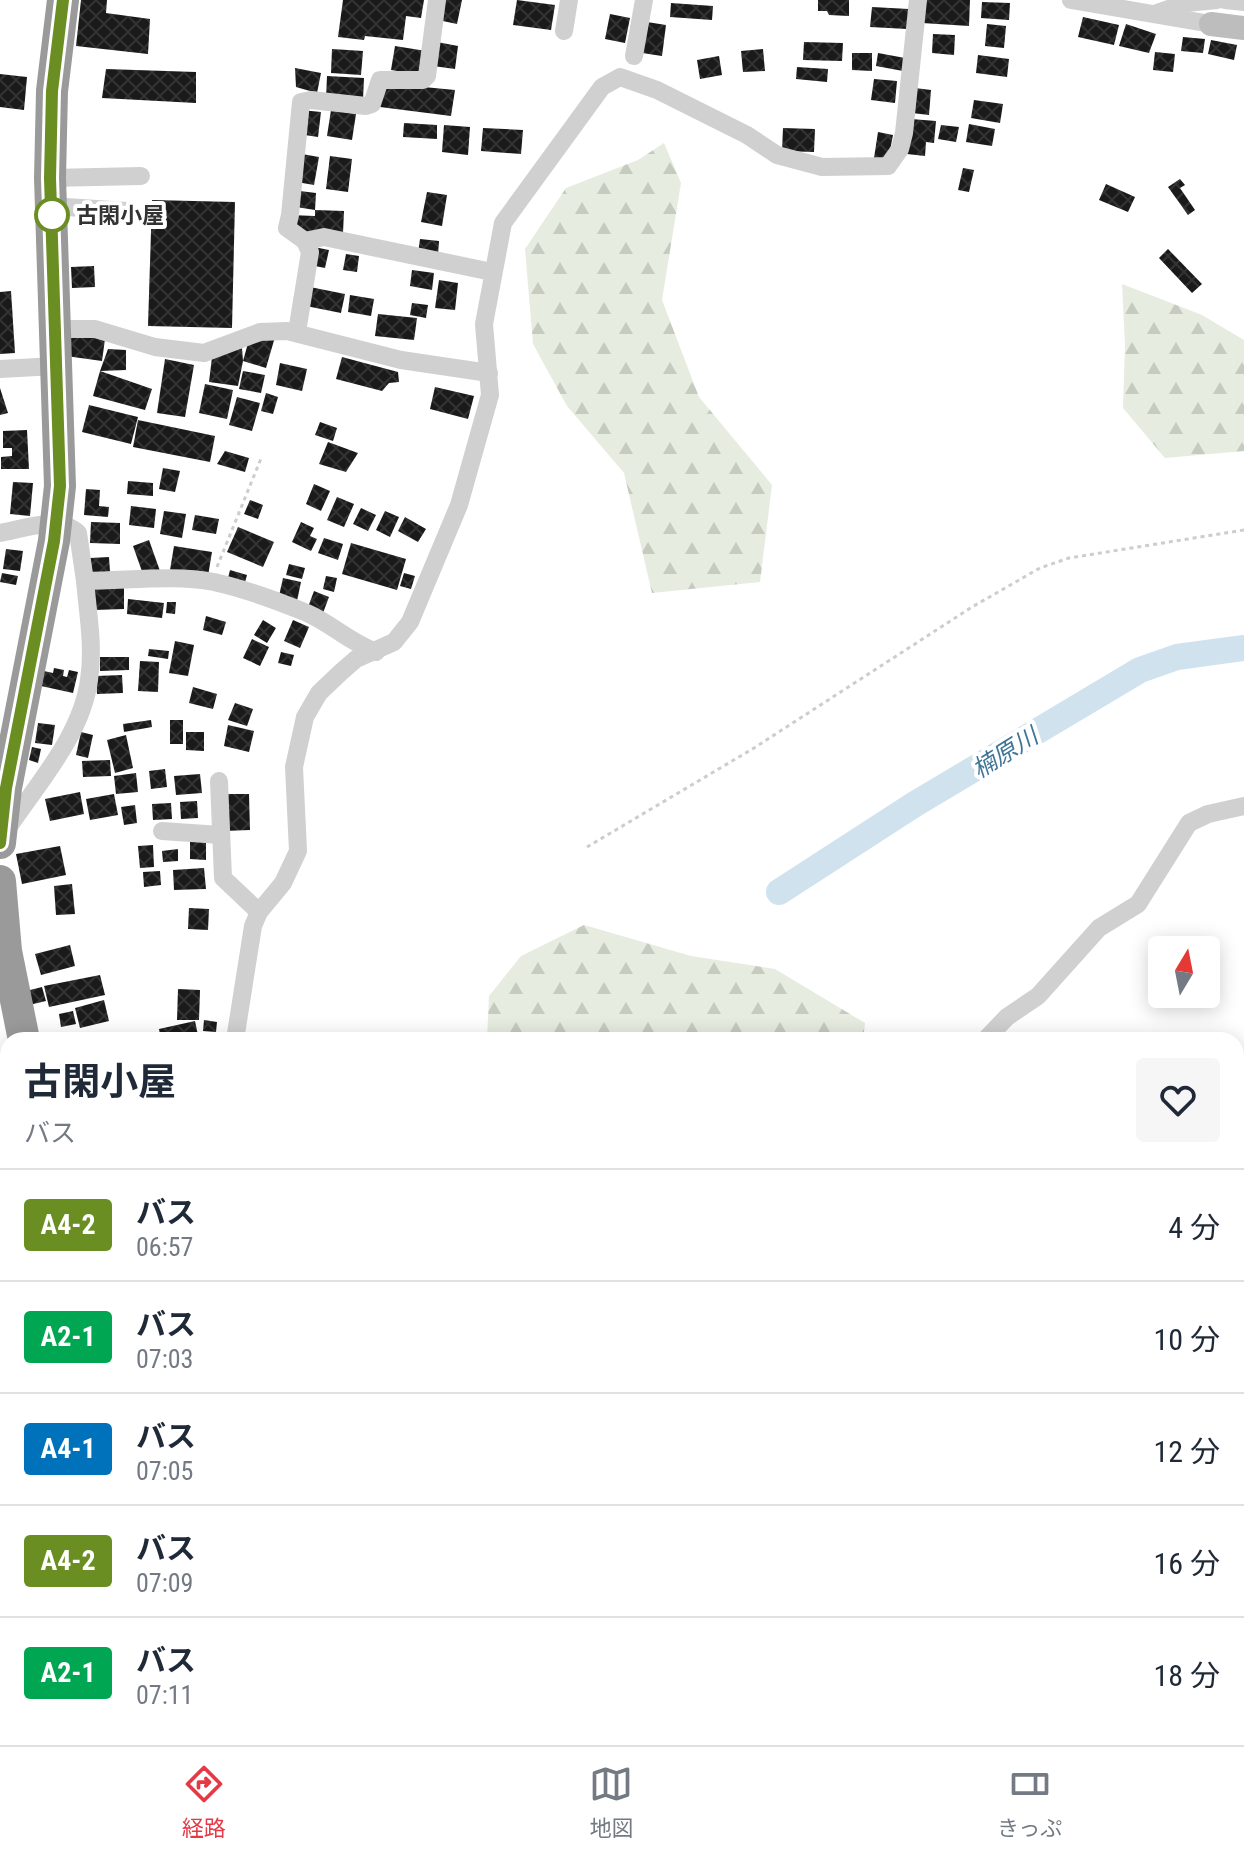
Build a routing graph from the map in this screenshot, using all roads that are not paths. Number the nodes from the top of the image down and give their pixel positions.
1 (63, 0) edge
2 (437, 0) edge
3 (569, 0) edge
4 (644, 0) edge
5 (918, 0) edge
6 (1071, 0) edge
7 (1225, 0) edge
8 (1244, 2) edge
9 (1117, 4) edge
10 (1214, 12) edge
11 (1244, 28) edge
12 (564, 31) dead end
13 (634, 56) dead end
14 (141, 176) dead end
15 (51, 192) junction
16 (127, 211) dead end
17 (305, 241) junction
18 (492, 272) junction
19 (55, 329) junction
20 (297, 332) junction
21 (56, 366) junction
22 (0, 369) edge
23 (489, 373) junction
24 (56, 524) junction
25 (0, 533) edge
26 (85, 581) junction
27 (376, 652) junction
28 (219, 781) dead end
29 (1244, 806) edge
30 (162, 831) dead end
31 (1, 835) edge
32 (220, 835) junction
33 (0, 885) edge
34 (259, 912) junction
35 (22, 1032) edge
36 (236, 1032) edge
37 (993, 1032) edge

1 - 15 highway
2 - 17 street
3 - 12 street
4 - 13 street
5 - 18 street
6 - 9 street
7 - 8 street
9 - 10 street
10 - 11 street
14 - 15 street
15 - 16 street
15 - 19 highway
17 - 18 street
17 - 20 street
18 - 23 street
19 - 20 street
19 - 21 highway
20 - 23 street
21 - 22 street
21 - 24 highway
23 - 27 street
24 - 25 street
24 - 26 street
24 - 31 highway
26 - 27 street
26 - 31 street
27 - 34 street
28 - 32 street
29 - 37 street
30 - 32 street
32 - 34 street
33 - 35 highway
34 - 36 street

